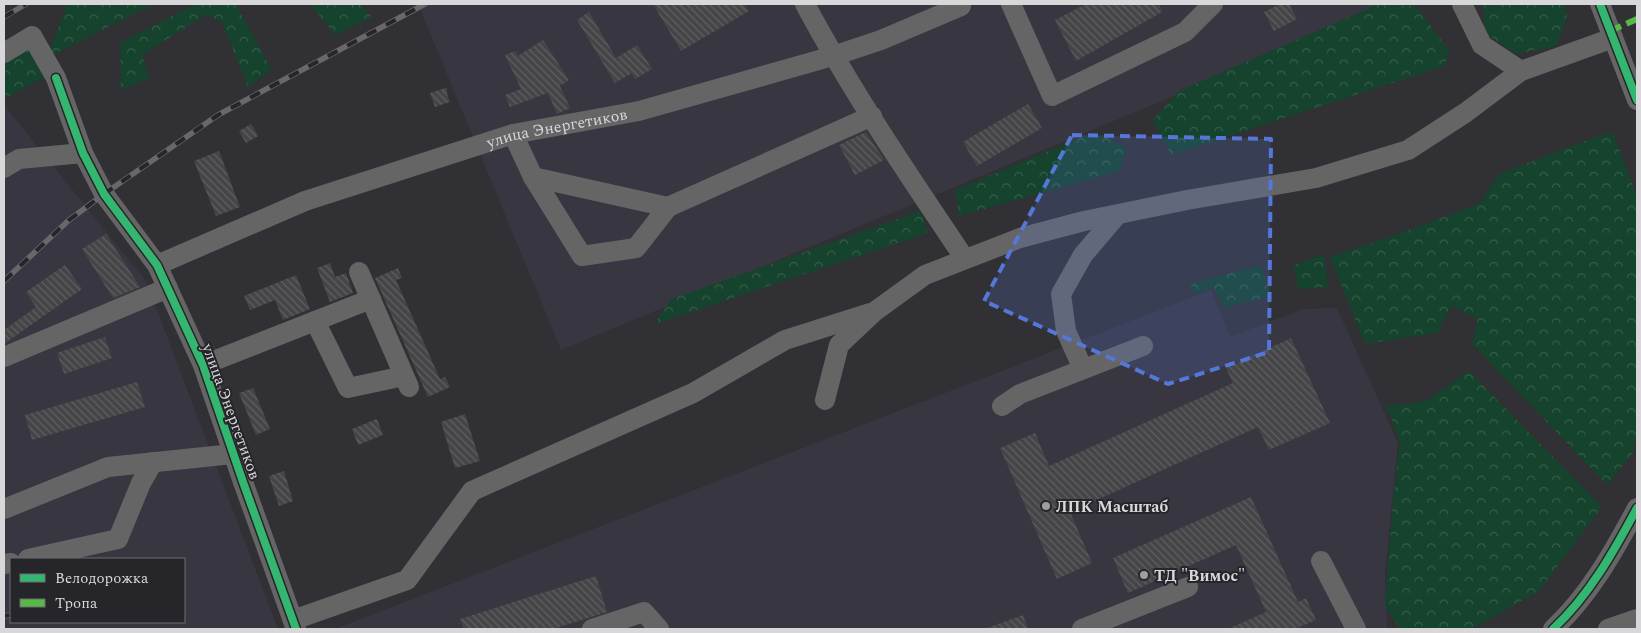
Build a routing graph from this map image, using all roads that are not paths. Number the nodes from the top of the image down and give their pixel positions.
1 (804, 4) edge
2 (1011, 4) edge
3 (1213, 4) edge
4 (1462, 4) edge
5 (1600, 4) edge
6 (961, 6) dead end
7 (1613, 38) junction
8 (4, 53) edge
9 (833, 56) junction
10 (1521, 71) junction
11 (1637, 100) edge
12 (872, 116) junction
13 (513, 134) junction
14 (83, 153) junction
15 (4, 168) edge
16 (533, 177) junction
17 (668, 207) junction
18 (1117, 214) junction
19 (965, 259) junction
20 (158, 265) junction
21 (359, 272) dead end
22 (168, 288) junction
23 (371, 300) junction
24 (874, 312) junction
25 (315, 321) junction
26 (1142, 346) dead end
27 (4, 357) edge
28 (203, 365) junction
29 (1083, 369) junction
30 (825, 400) dead end
31 (1002, 406) dead end
32 (233, 454) junction
33 (153, 462) junction
34 (1637, 508) edge
35 (4, 509) edge
36 (32, 558) edge
37 (1321, 561) dead end
38 (1188, 587) dead end
39 (1637, 619) edge
40 (294, 625) edge
41 (592, 629) edge
42 (659, 629) edge
43 (1082, 629) edge
44 (1356, 629) edge
45 (1553, 629) edge
46 (1608, 629) edge

1 - 9 street
2 - 3 street
4 - 10 street
5 - 7 street
6 - 9 street, улица Энергетиков
7 - 10 street
7 - 11 street
8 - 14 street, улица Энергетиков
9 - 12 street
9 - 13 street, улица Энергетиков
10 - 18 street
12 - 17 street
12 - 19 street
13 - 16 street
13 - 20 street, улица Энергетиков
14 - 15 street
14 - 20 street, улица Энергетиков
16 - 17 street
16 - 17 street
18 - 19 street
18 - 29 street
19 - 24 street
20 - 22 street, улица Энергетиков
21 - 23 street
22 - 27 street
22 - 28 street, улица Энергетиков
23 - 25 street
23 - 25 street
24 - 30 street
24 - 40 street
25 - 28 street
26 - 29 street
28 - 32 street, улица Энергетиков
29 - 31 street
32 - 33 street
32 - 40 street, улица Энергетиков
33 - 35 street
33 - 36 street
34 - 45 street
37 - 44 street
38 - 43 street
39 - 46 street
41 - 42 street

